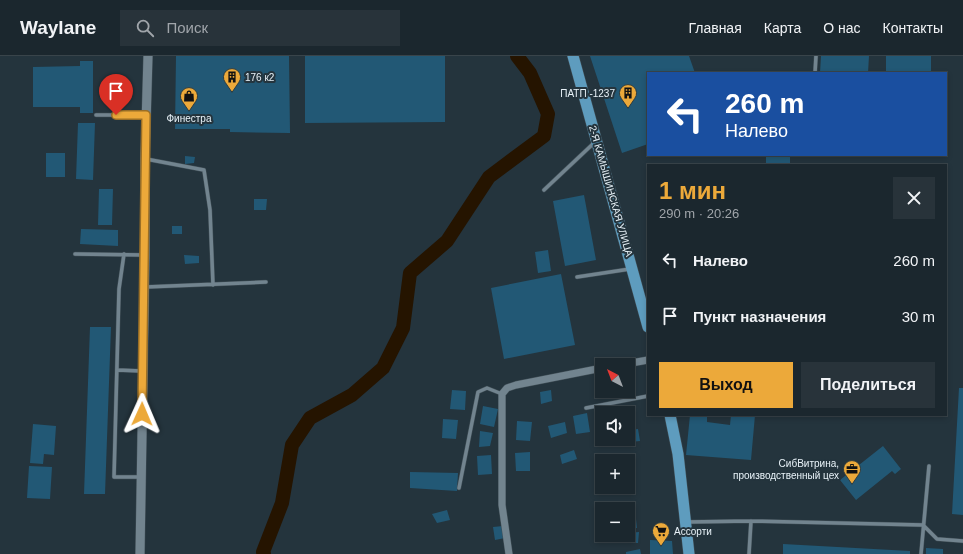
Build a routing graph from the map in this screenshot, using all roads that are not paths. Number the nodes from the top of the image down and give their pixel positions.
1 (148, 56) edge
2 (573, 56) edge
3 (816, 56) edge
4 (815, 72) edge
5 (96, 115) dead end
6 (146, 115) junction
7 (596, 141) junction
8 (144, 159) junction
9 (544, 190) dead end
10 (75, 254) dead end
11 (124, 254) junction
12 (145, 255) junction
13 (633, 268) junction
14 (578, 277) dead end
15 (266, 282) dead end
16 (213, 285) junction
17 (144, 287) junction
18 (647, 323) edge
19 (647, 360) edge
20 (635, 362) edge
21 (595, 369) edge
22 (117, 370) junction
23 (143, 370) junction
24 (502, 394) junction
25 (647, 396) edge
26 (586, 408) dead end
27 (670, 416) edge
28 (929, 466) dead end
29 (140, 477) junction
30 (459, 488) dead end
31 (751, 521) junction
32 (686, 522) junction
33 (923, 525) junction
34 (963, 541) edge
35 (140, 554) edge
36 (509, 554) edge
37 (689, 554) edge
38 (748, 554) edge
39 (921, 554) edge

1 - 6 street
2 - 7 main road, 2-Я КАМЫШИНСКАЯ УЛИЦА
3 - 4 lane
5 - 6 lane
6 - 8 street
7 - 9 lane
7 - 13 main road, 2-Я КАМЫШИНСКАЯ УЛИЦА
8 - 12 street
8 - 16 lane
10 - 11 lane
11 - 12 lane
11 - 22 lane
12 - 17 street
13 - 14 lane
13 - 18 main road, 2-Я КАМЫШИНСКАЯ УЛИЦА
15 - 16 lane
16 - 17 lane
17 - 23 street
19 - 20 street
21 - 24 street
22 - 23 lane
22 - 29 lane
23 - 29 street
24 - 30 lane
24 - 36 street
25 - 26 lane
27 - 32 main road
28 - 33 lane
29 - 35 street
31 - 32 lane
31 - 33 lane
31 - 38 lane
32 - 37 main road
33 - 34 lane
33 - 39 lane

